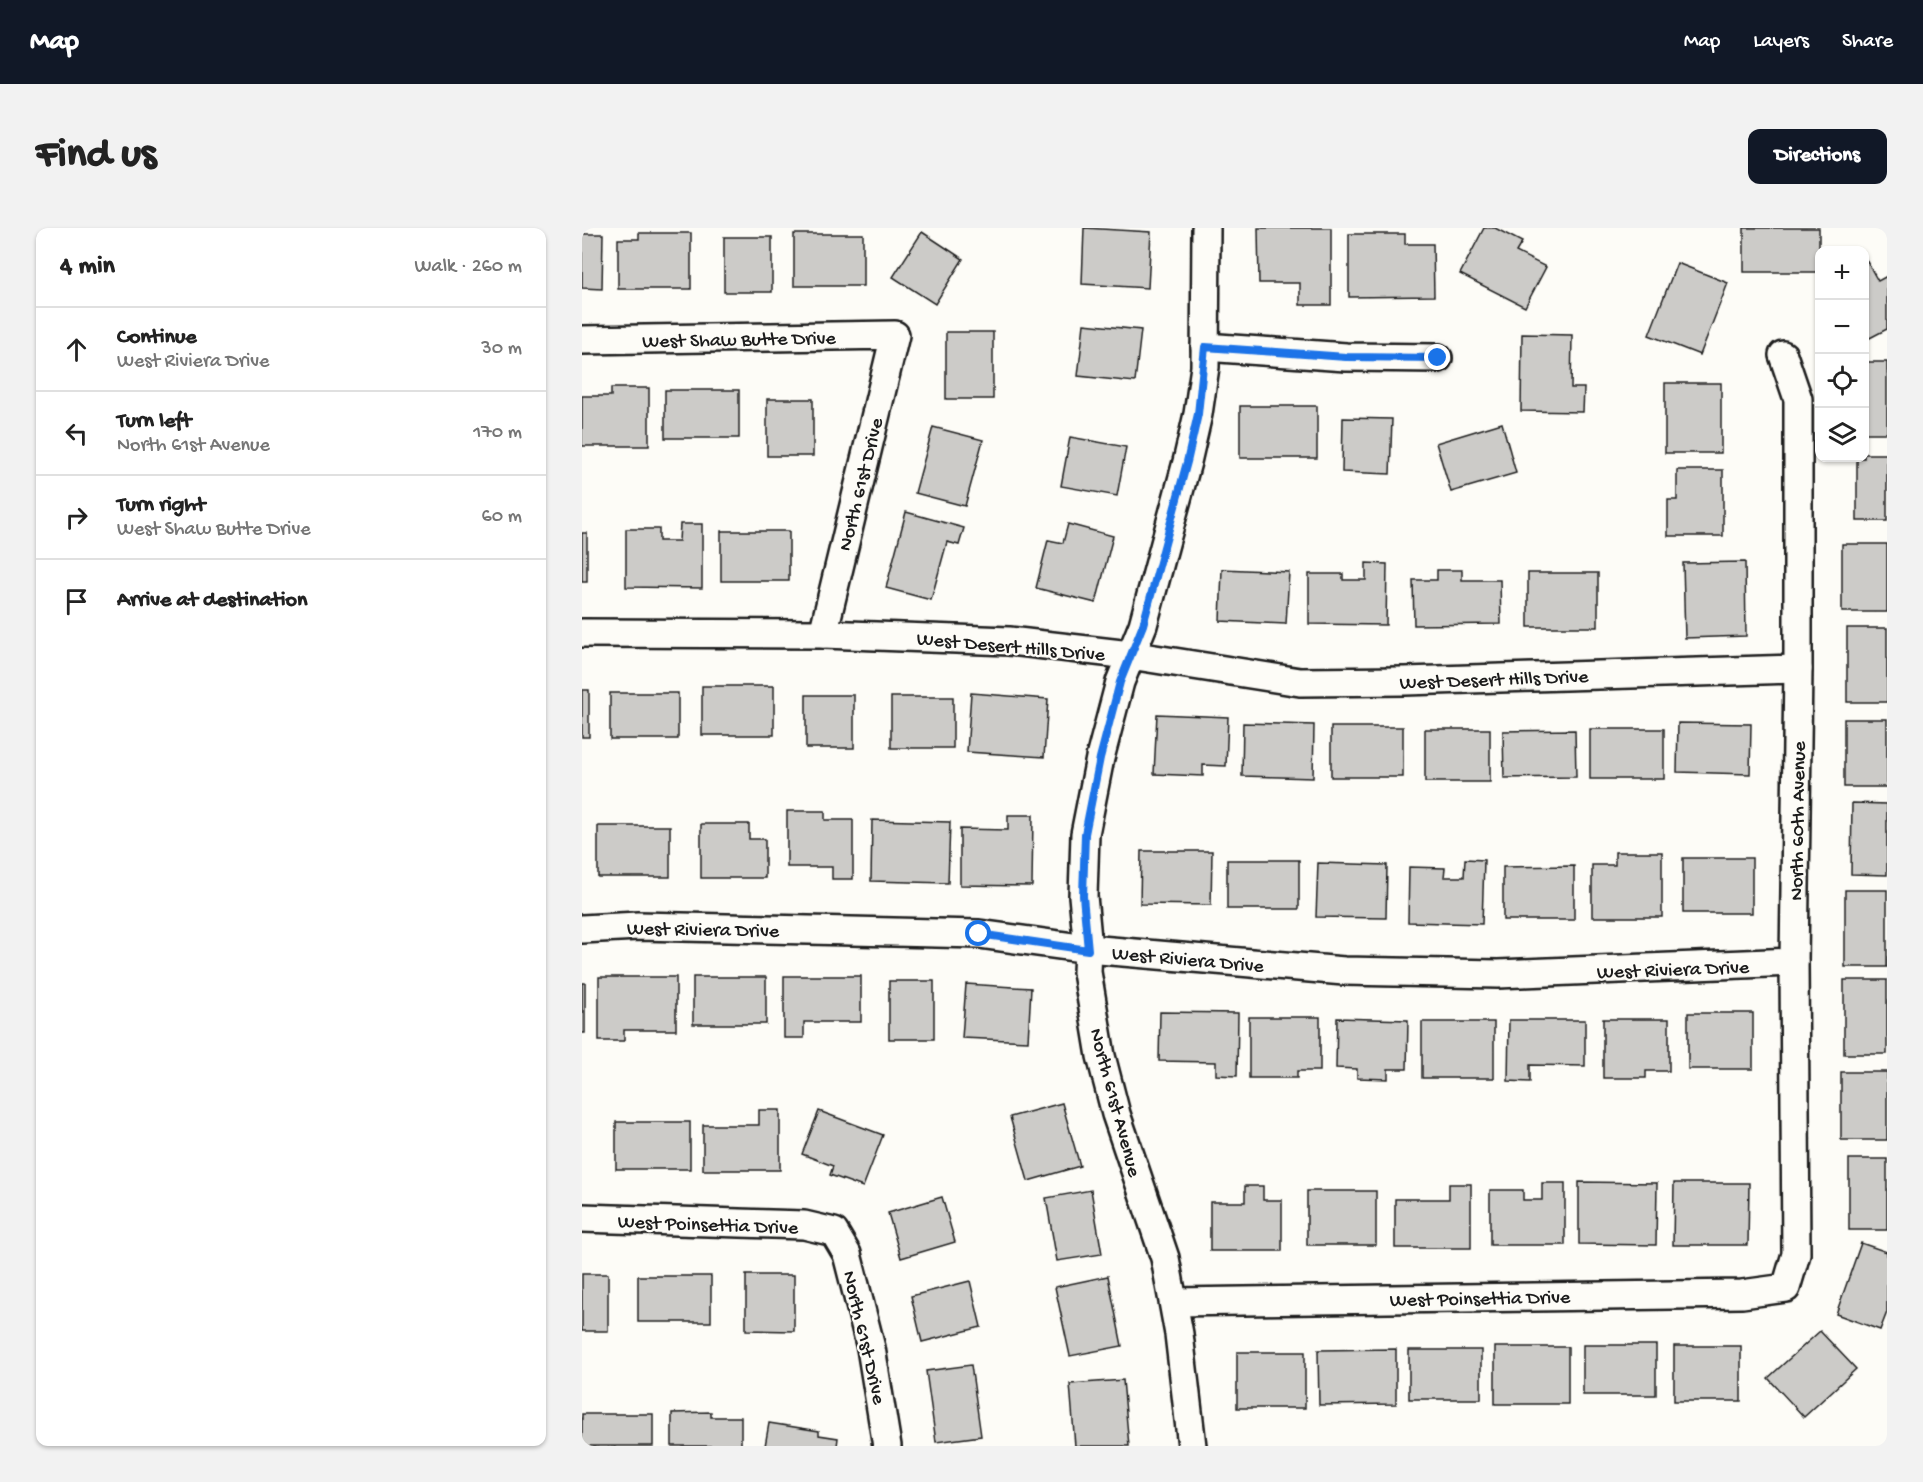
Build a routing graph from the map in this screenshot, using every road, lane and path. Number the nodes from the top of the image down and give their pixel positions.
1 (1206, 228) edge
2 (895, 335) joint
3 (582, 340) edge
4 (1205, 347) junction
5 (1783, 355) dead end
6 (1438, 358) dead end
7 (582, 633) edge
8 (823, 634) junction
9 (1130, 655) junction
10 (1798, 669) junction
11 (582, 929) edge
12 (1088, 950) junction
13 (1794, 962) junction
14 (582, 1218) edge
15 (834, 1232) joint
16 (1786, 1288) joint
17 (1174, 1302) junction
18 (887, 1446) edge
19 (1192, 1446) edge

1 - 4 street, North 61st Avenue
2 - 3 street, West Shaw Butte Drive
2 - 8 street, North 61st Drive
4 - 6 street
4 - 9 street, North 61st Avenue
5 - 10 street, North 60th Avenue
7 - 8 street, West Desert Hills Drive
8 - 9 street, West Desert Hills Drive
9 - 10 street, West Desert Hills Drive
9 - 12 street, North 61st Avenue
10 - 13 street, North 60th Avenue
11 - 12 street, West Riviera Drive
12 - 13 street, West Riviera Drive
12 - 17 street, North 61st Avenue
13 - 16 street, North 60th Avenue
14 - 15 street, West Poinsettia Drive
15 - 18 street, North 61st Drive
16 - 17 street, West Poinsettia Drive
17 - 19 street, North 61st Avenue

